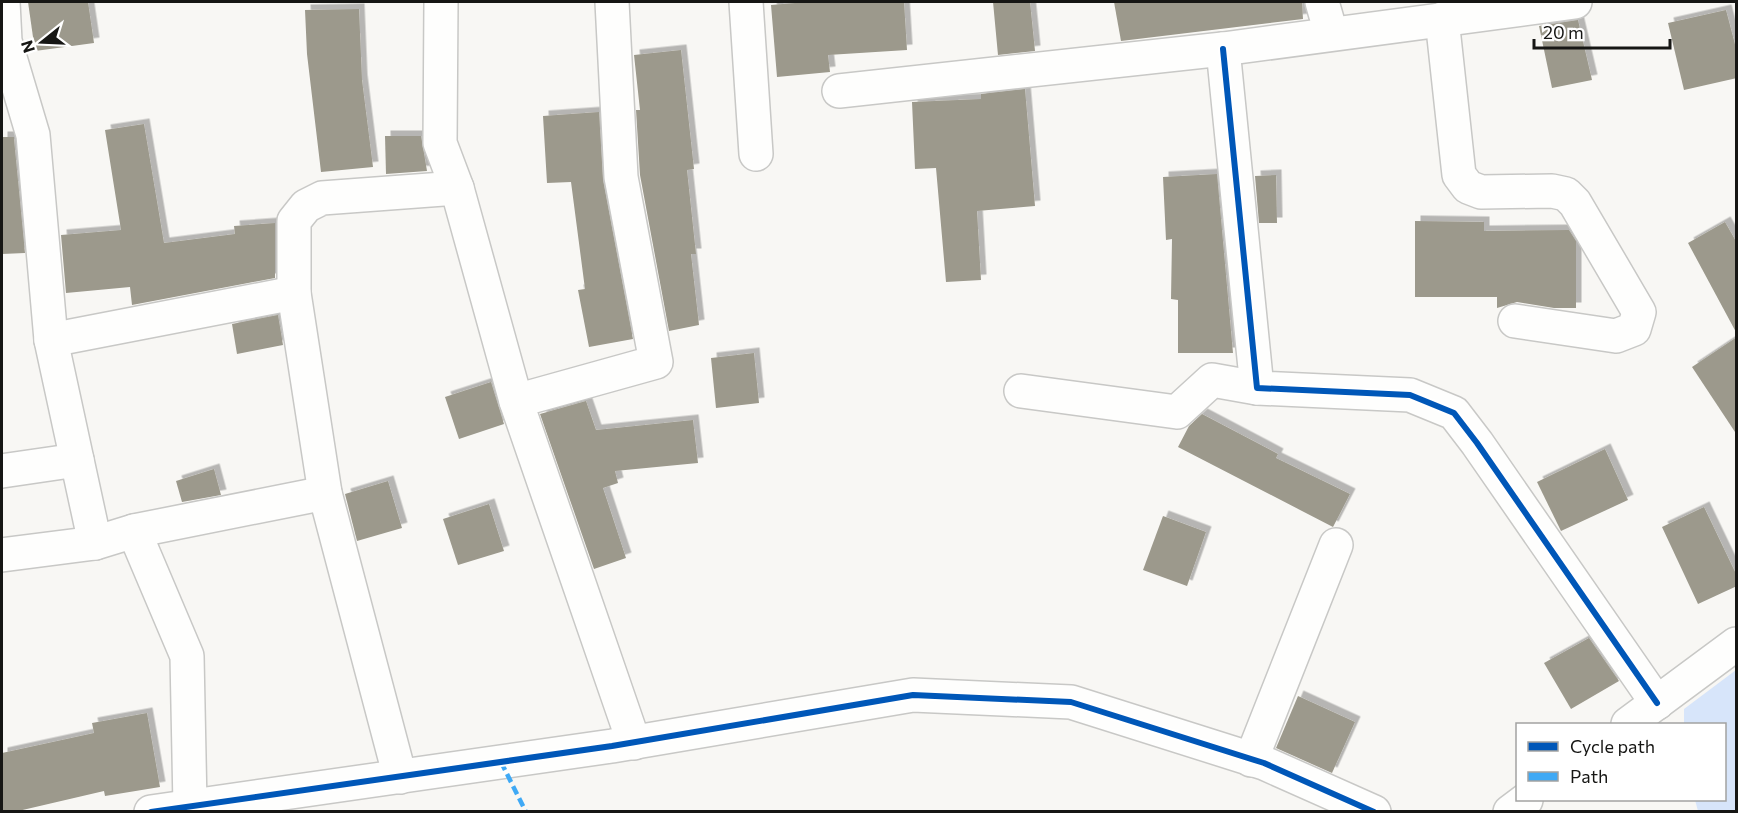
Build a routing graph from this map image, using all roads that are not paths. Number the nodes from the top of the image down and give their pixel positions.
1 (3, 2) edge
2 (441, 2) edge
3 (612, 2) edge
4 (746, 2) edge
5 (1322, 2) edge
6 (1575, 2) edge
7 (1442, 19) junction
8 (1331, 33) junction
9 (1223, 50) junction
10 (839, 91) dead end
11 (756, 154) dead end
12 (457, 188) junction
13 (294, 293) junction
14 (1515, 321) dead end
15 (51, 340) junction
16 (1257, 388) junction
17 (1021, 391) dead end
18 (516, 401) junction
19 (77, 460) junction
20 (2, 471) edge
21 (325, 493) junction
22 (134, 531) junction
23 (95, 543) junction
24 (1336, 545) dead end
25 (2, 555) edge
26 (1737, 644) edge
27 (1657, 703) junction
28 (1629, 723) edge
29 (634, 743) junction
30 (1251, 760) junction
31 (400, 777) junction
32 (1525, 801) edge
33 (189, 806) junction
34 (151, 812) edge
35 (1374, 812) edge
36 (1510, 812) edge

1 - 15 street
2 - 12 street
3 - 18 street
4 - 11 street
5 - 8 street
6 - 7 street
7 - 8 street
7 - 14 street
8 - 9 street
9 - 10 street
9 - 16 street
12 - 13 street
12 - 18 street
13 - 15 street
13 - 21 street
15 - 19 street
16 - 17 street
16 - 27 street
18 - 29 street
19 - 20 street
19 - 23 street
21 - 22 street
21 - 31 street
22 - 23 street
22 - 33 street
23 - 25 street
24 - 30 street
26 - 27 street
27 - 28 street
29 - 30 street
29 - 31 street
30 - 35 street
31 - 33 street
32 - 36 street
33 - 34 street

